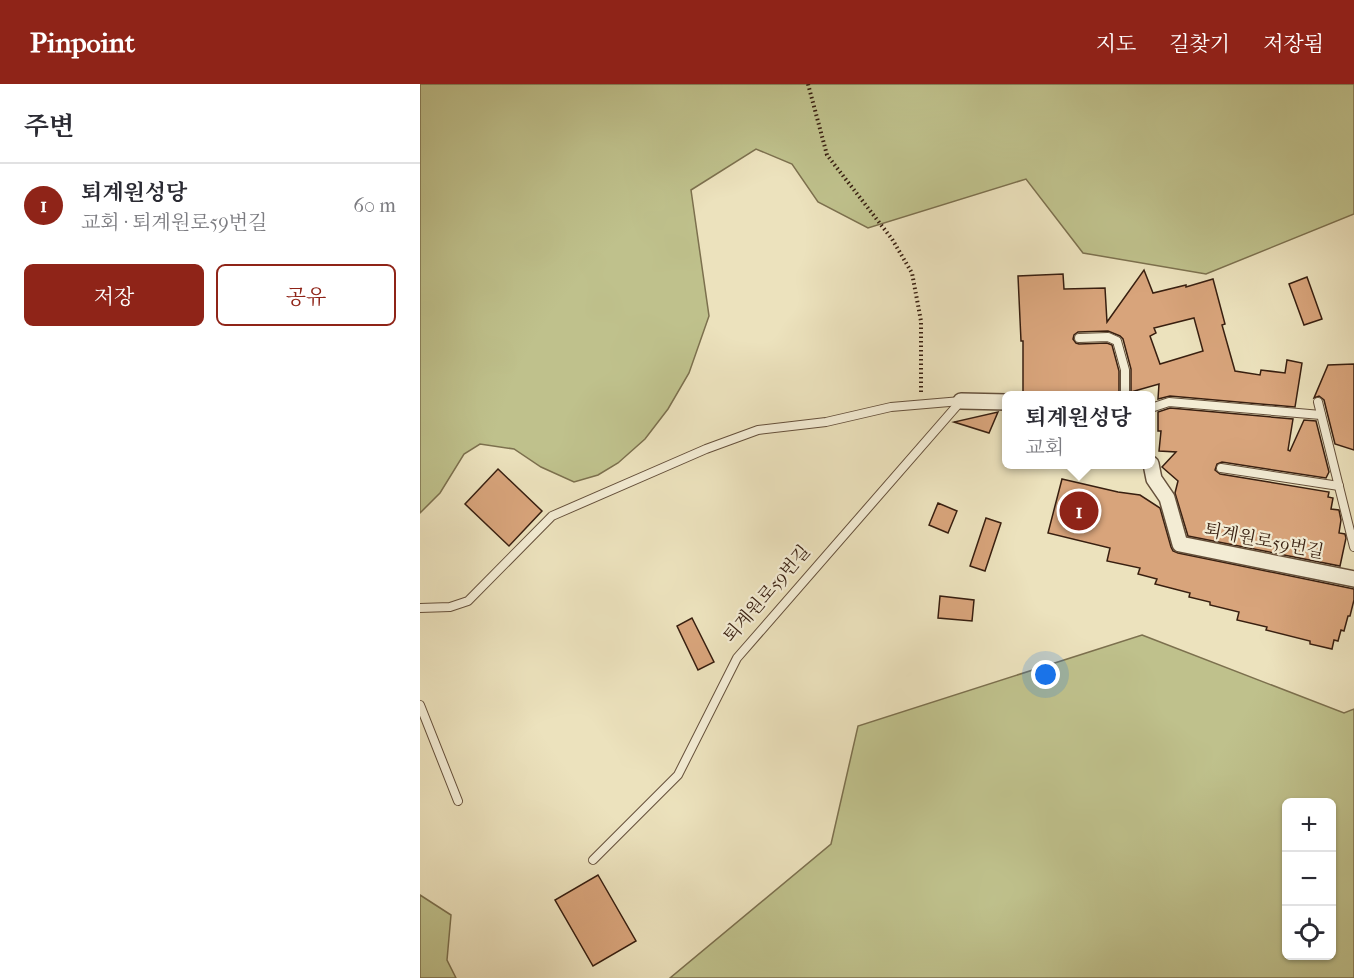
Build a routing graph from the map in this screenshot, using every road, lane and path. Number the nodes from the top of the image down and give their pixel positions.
1 (808, 84) edge
2 (1079, 338) dead end
3 (1125, 391) edge
4 (961, 401) junction
5 (1002, 402) edge
6 (1318, 402) dead end
7 (921, 404) junction
8 (1155, 407) edge
9 (1321, 415) junction
10 (1221, 468) dead end
11 (1152, 469) edge
12 (1339, 486) junction
13 (1354, 547) edge
14 (1354, 579) edge
15 (420, 608) edge
16 (420, 705) edge
17 (458, 801) dead end
18 (592, 860) dead end

1 - 7 path
2 - 3 lane
4 - 5 street
4 - 7 lane
4 - 18 lane, 퇴계원로59번길
6 - 9 lane
7 - 15 lane
8 - 9 lane
9 - 12 lane
10 - 12 lane
11 - 14 street, 퇴계원로59번길
12 - 13 lane
16 - 17 lane

